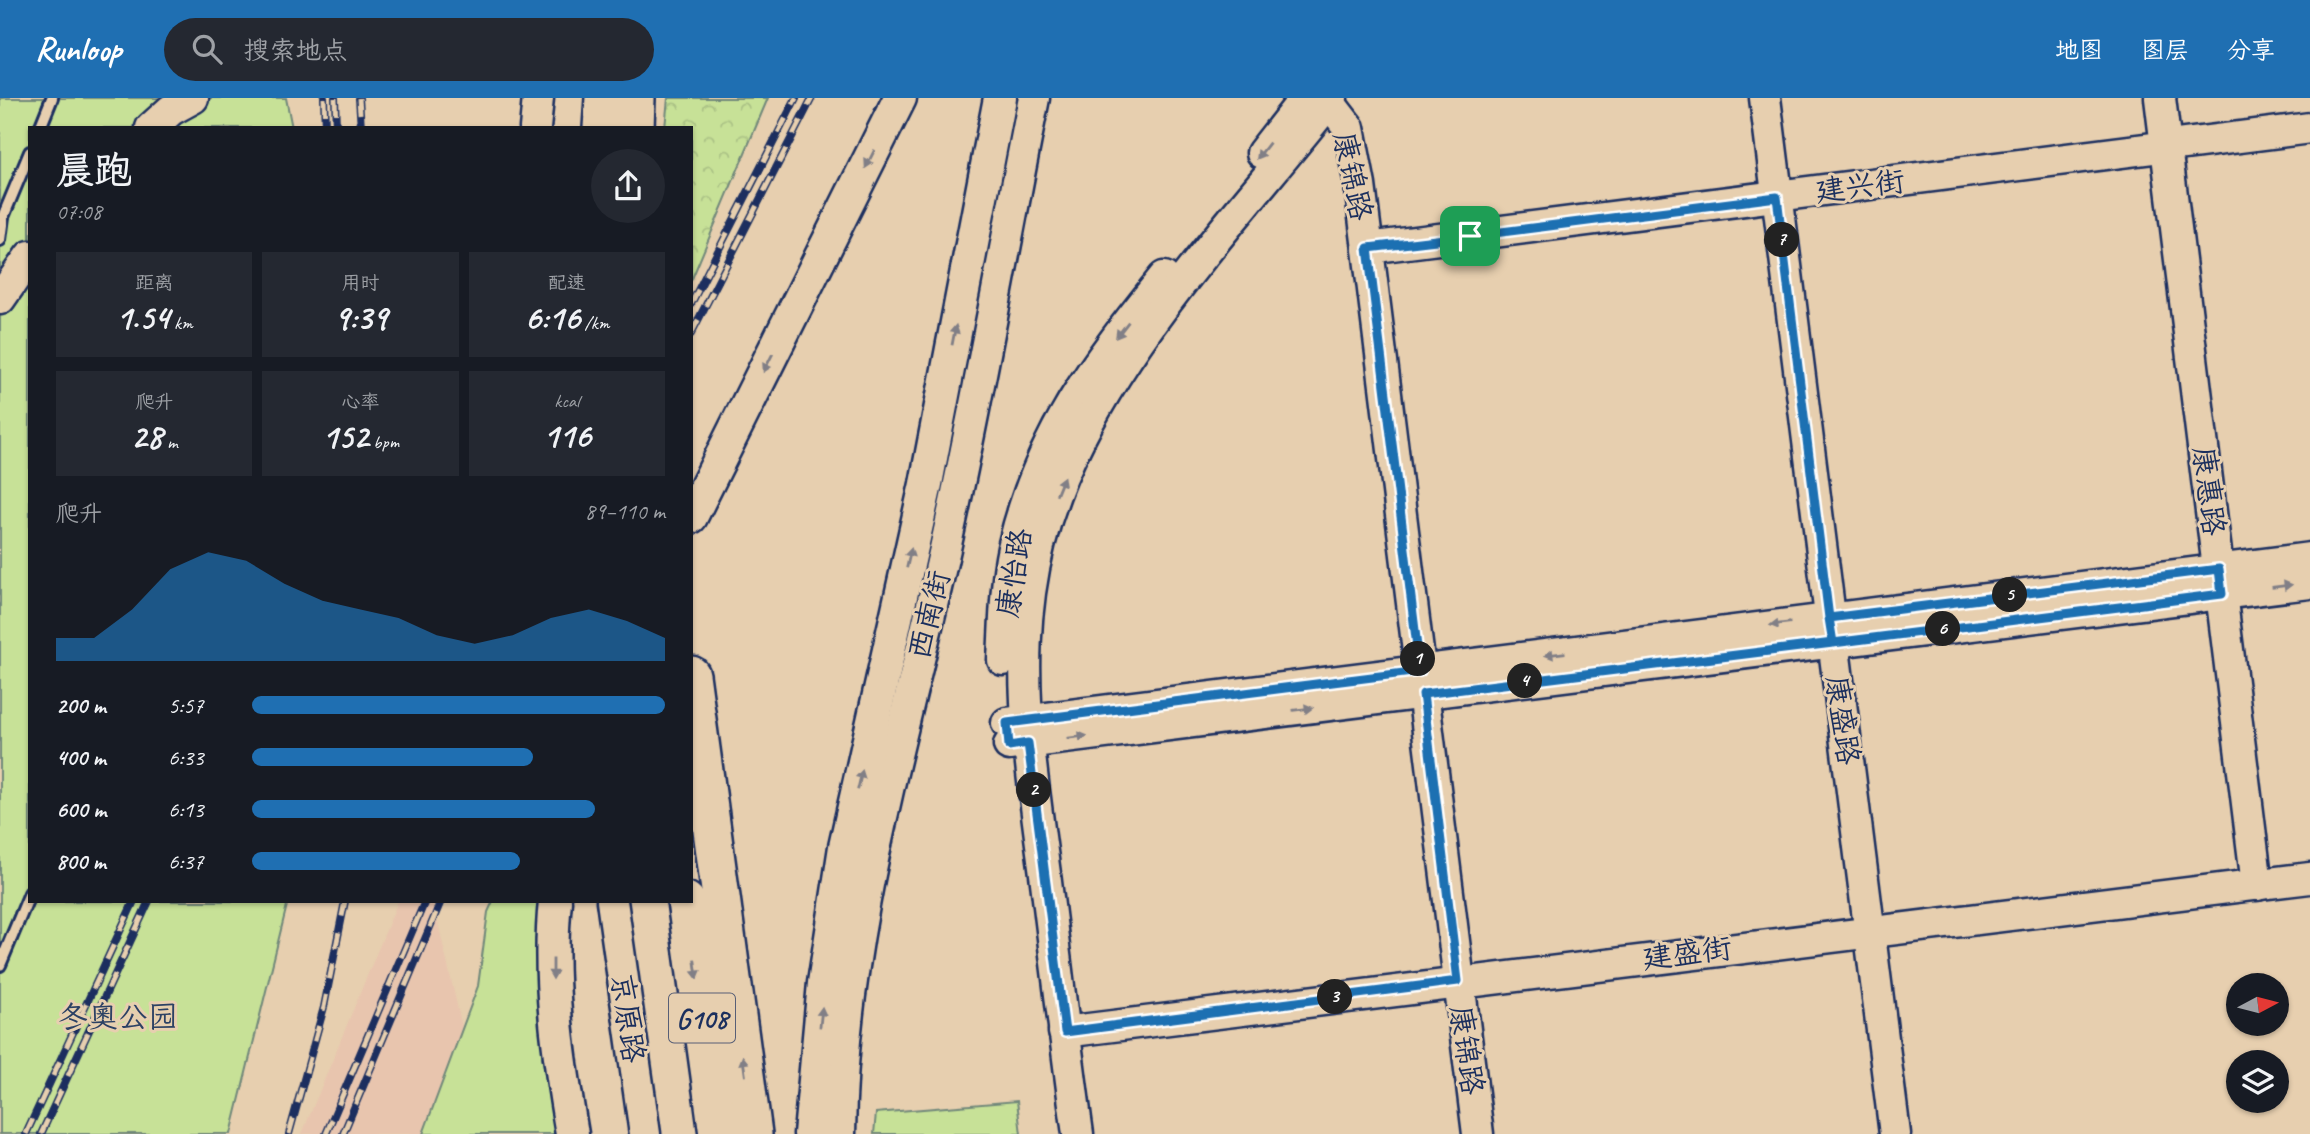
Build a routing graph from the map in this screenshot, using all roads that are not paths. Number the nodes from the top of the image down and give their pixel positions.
1 (52, 98) edge
2 (193, 98) edge
3 (538, 98) edge
4 (604, 98) edge
5 (636, 98) edge
6 (900, 98) edge
7 (1000, 98) edge
8 (1034, 98) edge
9 (1765, 98) edge
10 (2160, 98) edge
11 (2180, 98) edge
12 (1323, 99) edge
13 (41, 126) edge
14 (153, 126) edge
15 (535, 126) edge
16 (603, 126) edge
17 (635, 126) edge
18 (2310, 128) edge
19 (2176, 146) junction
20 (28, 157) edge
21 (1777, 197) junction
22 (0, 240) edge
23 (1368, 248) junction
24 (28, 259) edge
25 (0, 299) edge
26 (693, 513) edge
27 (2310, 558) edge
28 (2230, 580) junction
29 (2310, 583) edge
30 (1831, 630) junction
31 (1421, 683) junction
32 (693, 690) edge
33 (1018, 733) junction
34 (2310, 878) edge
35 (2266, 883) junction
36 (28, 898) edge
37 (555, 903) edge
38 (612, 903) edge
39 (686, 903) edge
40 (1871, 930) junction
41 (0, 965) edge
42 (1458, 981) junction
43 (1065, 1032) junction
44 (572, 1134) edge
45 (645, 1134) edge
46 (718, 1134) edge
47 (753, 1134) edge
48 (810, 1134) edge
49 (840, 1134) edge
50 (1058, 1134) edge
51 (1077, 1134) edge
52 (1478, 1134) edge
53 (1895, 1134) edge

1 - 13 lane
2 - 14 street
3 - 15 street
4 - 16 highway
5 - 17 highway
6 -> 26 main road
48 -> 7 main road
8 - 49 street, 西南街
9 - 21 street, 康盛路
10 - 19 street, 康惠路
11 - 19 street, 康惠路
12 - 23 street, 康锦路
12 - 33 street, 康怡路
18 - 19 street, 建兴街
19 - 21 street, 建兴街
19 - 28 street, 康惠路
20 - 22 lane
21 - 23 street, 建兴街
21 - 30 street, 康盛路
23 - 31 street, 康锦路
24 - 25 street
27 - 28 street
28 -> 29 street
28 - 30 street
28 - 35 street, 康惠路
30 - 31 street
30 - 40 street, 康盛路
31 - 33 street
31 - 42 street, 康锦路
47 -> 32 highway, G108
33 - 43 street, 康怡路
33 - 50 street, 康怡路
34 - 35 street, 建盛街
35 - 40 street, 建盛街
36 - 41 lane
37 -> 44 main road
38 - 45 street, 京原路
39 -> 46 highway, G108
40 - 42 street, 建盛街
40 - 53 street, 康盛路
42 - 43 street, 建盛街
42 - 52 street, 康锦路
43 - 51 street, 康怡路

